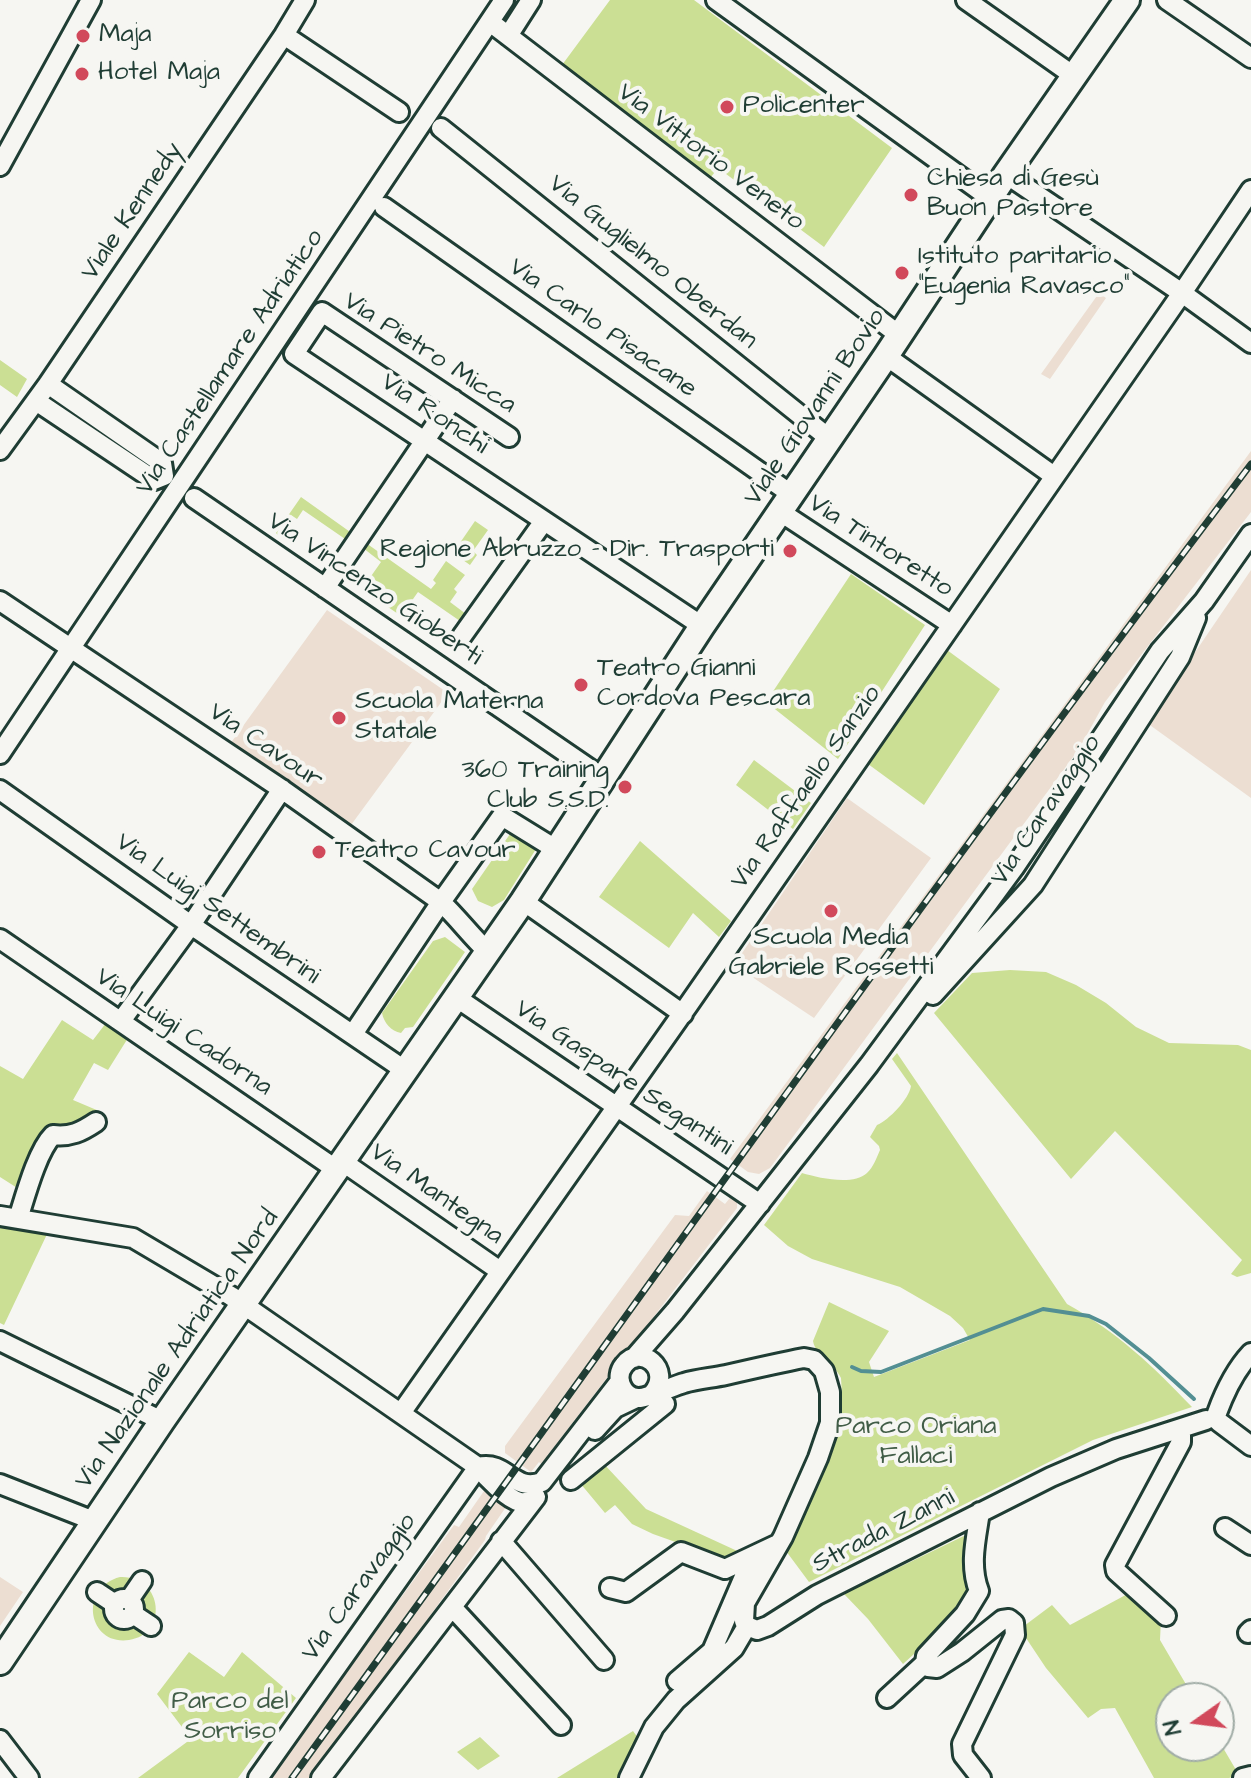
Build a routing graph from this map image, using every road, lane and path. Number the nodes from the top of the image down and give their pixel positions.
1 (91, 0) edge
2 (305, 0) edge
3 (504, 0) edge
4 (531, 0) edge
5 (716, 0) edge
6 (966, 0) edge
7 (1127, 0) edge
8 (1167, 0) edge
9 (490, 22) junction
10 (284, 35) junction
11 (508, 36) junction
12 (1251, 58) edge
13 (1074, 76) junction
14 (399, 112) dead end
15 (441, 128) dead end
16 (0, 166) edge
17 (1006, 174) junction
18 (1251, 190) edge
19 (990, 198) junction
20 (384, 207) dead end
21 (1182, 293) junction
22 (1251, 343) edge
23 (892, 346) junction
24 (294, 354) joint
25 (48, 384) junction
26 (453, 399) junction
27 (36, 401) junction
28 (509, 437) dead end
29 (830, 439) junction
30 (425, 440) junction
31 (0, 450) edge
32 (1054, 476) junction
33 (194, 498) dead end
34 (785, 503) junction
35 (544, 521) junction
36 (1251, 534) edge
37 (325, 588) junction
38 (0, 601) edge
39 (1204, 601) junction
40 (952, 625) junction
41 (702, 626) junction
42 (462, 636) dead end
43 (71, 648) junction
44 (0, 754) edge
45 (603, 778) junction
46 (282, 789) junction
47 (0, 790) edge
48 (557, 850) junction
49 (523, 901) junction
50 (441, 902) junction
51 (191, 925) junction
52 (0, 939) edge
53 (488, 952) junction
54 (457, 998) junction
55 (683, 1014) junction
56 (121, 1021) junction
57 (353, 1034) junction
58 (869, 1065) junction
59 (406, 1071) junction
60 (618, 1106) junction
61 (96, 1122) dead end
62 (340, 1166) junction
63 (760, 1204) junction
64 (9, 1217) edge
65 (500, 1271) junction
66 (244, 1305) junction
67 (667, 1322) junction
68 (0, 1341) edge
69 (1251, 1353) edge
70 (634, 1358) junction
71 (658, 1369) junction
72 (620, 1381) junction
73 (686, 1382) junction
74 (651, 1398) junction
75 (401, 1413) junction
76 (1214, 1418) junction
77 (162, 1421) junction
78 (1181, 1428) junction
79 (1251, 1446) edge
80 (478, 1467) junction
81 (571, 1480) dead end
82 (0, 1484) edge
83 (525, 1500) junction
84 (980, 1512) junction
85 (94, 1521) junction
86 (1225, 1528) dead end
87 (501, 1541) junction
88 (1251, 1545) edge
89 (770, 1549) junction
90 (142, 1581) dead end
91 (610, 1588) dead end
92 (97, 1592) dead end
93 (452, 1607) junction
94 (124, 1609) junction
95 (1166, 1616) dead end
96 (151, 1626) dead end
97 (747, 1626) junction
98 (108, 1635) dead end
99 (604, 1660) dead end
100 (0, 1662) edge
101 (925, 1663) junction
102 (677, 1681) dead end
103 (887, 1698) dead end
104 (561, 1725) dead end
105 (0, 1740) edge
106 (1251, 1776) edge
107 (29, 1778) edge
108 (258, 1778) edge
109 (321, 1778) edge
110 (629, 1778) edge
111 (981, 1778) edge
112 (1243, 1778) edge

1 - 16 street
2 - 10 street, Viale Kennedy
3 - 9 street, Via Castellamare Adriatico
4 - 11 street
5 - 19 street
6 - 13 street
7 - 13 main road, Viale Giovanni Bovio
8 - 12 street
9 - 11 street, Via Vittorio Veneto
9 - 43 street, Via Castellamare Adriatico
10 - 14 street
10 - 25 street, Viale Kennedy
11 - 23 street, Via Vittorio Veneto
13 - 17 main road, Viale Giovanni Bovio
15 - 29 street, Via Guglielmo Oberdan
17 - 19 main road, Viale Giovanni Bovio
17 - 21 street
18 - 21 street, Via Raffaello Sanzio
19 - 23 main road, Viale Giovanni Bovio
20 - 34 street, Via Carlo Pisacane
21 - 22 street
21 - 32 street, Via Raffaello Sanzio
23 - 29 main road, Viale Giovanni Bovio
23 - 32 street, Via Vittorio Veneto
24 - 26 street, Via Pietro Micca
24 - 30 street, Via Ronchi
25 - 27 street, Viale Kennedy
25 - 27 street
26 - 28 street, Via Pietro Micca
26 - 30 street
27 - 31 street, Viale Kennedy
29 - 34 main road, Viale Giovanni Bovio
30 - 35 street, Via Ronchi
30 - 37 street
32 - 40 street, Via Raffaello Sanzio
33 - 37 street, Via Vincenzo Gioberti
34 - 40 street, Via Tintoretto
34 - 41 main road, Viale Giovanni Bovio
35 - 41 street, Via Ronchi
35 - 42 street
36 - 39 street, Via Caravaggio
37 - 45 street, Via Vincenzo Gioberti
38 - 43 street, Via Cavour
39 - 58 street, Via Caravaggio
39 - 58 street, Via Caravaggio
40 - 55 street, Via Raffaello Sanzio
41 - 45 main road, Viale Giovanni Bovio
43 - 44 street, Via Castellamare Adriatico
43 - 46 street, Via Cavour
45 - 48 main road, Viale Giovanni Bovio
46 - 50 street, Via Cavour
46 - 51 street
47 - 51 street, Via Luigi Settembrini
48 - 49 main road, Viale Giovanni Bovio
48 - 50 street
49 - 53 main road, Viale Giovanni Bovio
49 - 55 street
50 - 53 street, Via Cavour
50 - 57 street
51 - 56 street
51 - 57 street, Via Luigi Settembrini
52 - 56 street, Via Luigi Cadorna
53 - 54 main road, Via Nazionale Adriatica Nord
54 - 59 main road, Via Nazionale Adriatica Nord
54 - 60 street, Via Gaspare Segantini
55 - 60 street, Via Raffaello Sanzio
56 - 62 street, Via Luigi Cadorna
57 - 59 street, Via Luigi Settembrini
58 - 63 street, Via Caravaggio
59 - 62 main road, Via Nazionale Adriatica Nord
60 - 63 street, Via Gaspare Segantini
60 - 65 street, Via Raffaello Sanzio
61 - 64 street
62 - 65 street, Via Mantegna
62 - 66 main road, Via Nazionale Adriatica Nord
63 - 67 street, Via Caravaggio
64 - 66 street
65 - 75 street, Via Raffaello Sanzio
66 - 75 street
66 - 77 main road, Via Nazionale Adriatica Nord
67 - 70 street, Via Caravaggio
67 - 71 street, Via Caravaggio
68 - 77 street
69 - 76 street
70 - 71 street
70 - 72 street
71 - 73 street
71 - 74 street
72 - 74 street
72 - 83 street
73 - 74 street, Strada Zanni
73 - 89 street, Strada Zanni
74 - 81 street
74 - 83 street
75 - 80 street
76 - 78 street, Strada Zanni
76 - 79 street
77 - 85 main road, Via Nazionale Adriatica Nord
78 - 84 street, Strada Zanni
78 - 95 street
80 - 83 street
80 - 108 street, Via Caravaggio
82 - 85 street
83 - 87 street
84 - 97 street, Strada Zanni
84 - 101 street
85 - 100 main road, Via Nazionale Adriatica Nord
86 - 88 street
87 - 93 street
87 - 99 street
89 - 91 street
89 - 97 street, Strada Zanni
89 - 102 street, Strada Zanni
90 - 94 street
92 - 94 street
93 - 104 street
93 - 109 street
94 - 96 street
94 - 98 street
97 - 110 street, Strada Zanni
101 - 103 street
101 - 111 street
105 - 107 street
106 - 112 street

